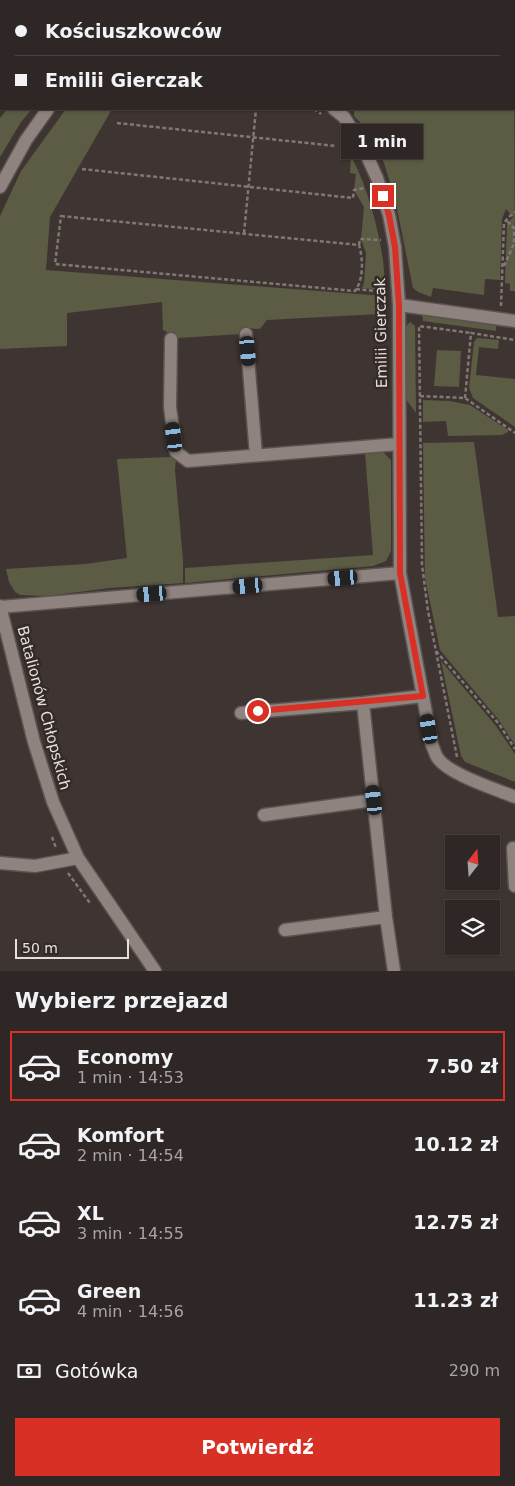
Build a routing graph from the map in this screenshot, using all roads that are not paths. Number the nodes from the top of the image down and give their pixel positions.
1 (47, 110) edge
2 (328, 112) edge
3 (0, 187) edge
4 (399, 306) junction
5 (515, 320) edge
6 (246, 334) dead end
7 (171, 339) dead end
8 (398, 444) junction
9 (256, 455) junction
10 (400, 573) junction
11 (0, 606) edge
12 (423, 696) junction
13 (364, 703) junction
14 (241, 712) dead end
15 (515, 797) edge
16 (374, 800) junction
17 (264, 815) dead end
18 (513, 848) dead end
19 (78, 858) junction
20 (0, 863) edge
21 (515, 886) edge
22 (386, 917) junction
23 (285, 930) dead end
24 (155, 971) edge
25 (394, 971) edge

1 - 3 street
2 - 4 street, Emilii Gierczak
4 - 5 street
4 - 8 street, Emilii Gierczak
6 - 9 street
7 - 9 street
8 - 9 street
8 - 10 street, Emilii Gierczak
10 - 11 street
10 - 12 street, Emilii Gierczak
11 - 19 street, Batalionów Chłopskich
12 - 13 street
12 - 15 street, Emilii Gierczak
13 - 14 street
13 - 16 street
16 - 17 street
16 - 22 street
18 - 21 street
19 - 20 street
19 - 24 street, Batalionów Chłopskich
22 - 23 street
22 - 25 street

